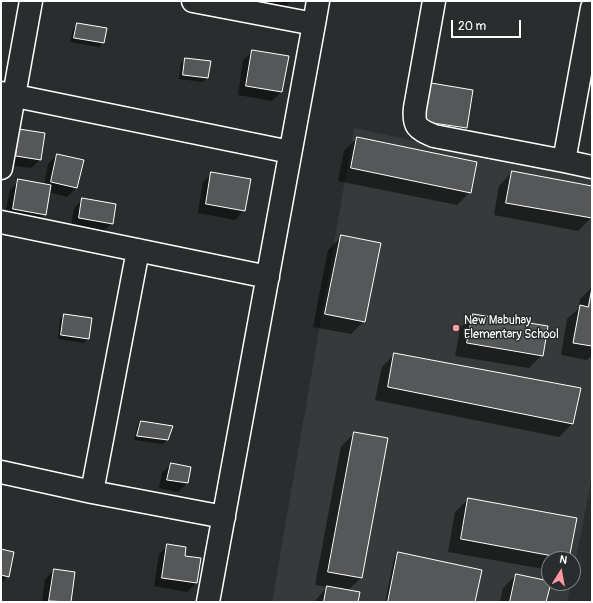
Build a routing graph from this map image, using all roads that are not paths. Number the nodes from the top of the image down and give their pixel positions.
1 (31, 1) edge
2 (193, 1) edge
3 (318, 1) edge
4 (434, 1) edge
5 (592, 8) edge
6 (314, 24) junction
7 (7, 94) edge
8 (290, 152) junction
9 (564, 160) junction
10 (592, 167) edge
11 (1, 168) edge
12 (1, 222) edge
13 (138, 250) junction
14 (268, 277) junction
15 (1, 472) edge
16 (92, 492) junction
17 (224, 517) junction
18 (208, 602) edge

1 - 7 street
2 - 6 street
3 - 6 street
4 - 9 street
5 - 9 street
6 - 8 street
7 - 8 street
7 - 11 street
8 - 14 street
9 - 10 street
12 - 13 street
13 - 14 street
13 - 16 street
14 - 17 street
15 - 16 street
16 - 17 street
17 - 18 street

